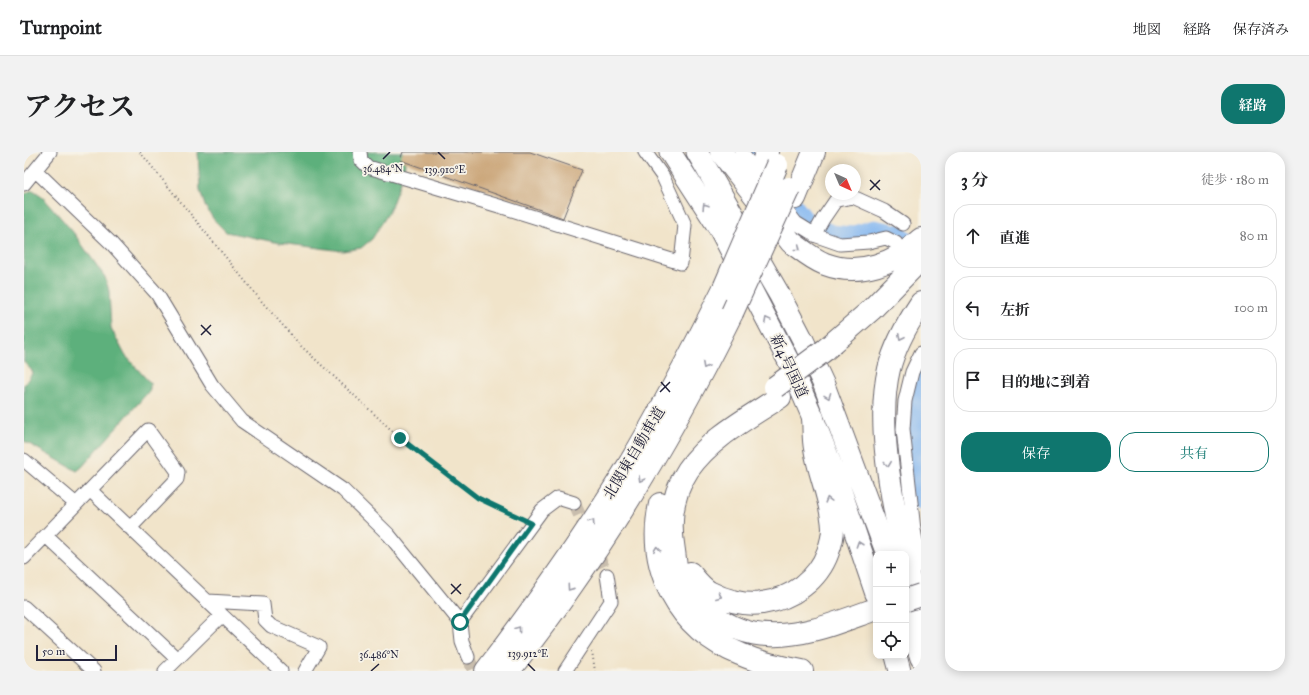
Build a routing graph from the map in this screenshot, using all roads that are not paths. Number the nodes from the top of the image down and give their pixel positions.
1 (50, 152) edge
2 (360, 152) edge
3 (645, 152) edge
4 (670, 152) edge
5 (697, 152) edge
6 (721, 152) edge
7 (741, 152) edge
8 (803, 152) edge
9 (814, 152) edge
10 (772, 157) edge
11 (36, 171) junction
12 (24, 184) edge
13 (792, 193) junction
14 (903, 224) dead end
15 (814, 235) junction
16 (921, 239) edge
17 (896, 243) dead end
18 (921, 260) edge
19 (921, 275) edge
20 (921, 303) edge
21 (921, 353) edge
22 (827, 355) junction
23 (777, 392) junction
24 (813, 418) junction
25 (24, 460) edge
26 (90, 490) junction
27 (574, 503) dead end
28 (76, 504) junction
29 (130, 528) junction
30 (46, 536) junction
31 (673, 549) junction
32 (886, 551) edge
33 (903, 551) edge
34 (24, 558) edge
35 (921, 566) edge
36 (606, 575) tunnel mouth
37 (909, 578) edge
38 (667, 586) junction
39 (874, 587) edge
40 (921, 595) edge
41 (909, 599) edge
42 (208, 601) junction
43 (921, 606) edge
44 (24, 607) edge
45 (873, 610) edge
46 (909, 611) edge
47 (222, 615) junction
48 (921, 619) edge
49 (873, 621) edge
50 (909, 621) edge
51 (460, 622) junction
52 (825, 631) junction
53 (468, 657) tunnel mouth
54 (921, 658) edge
55 (177, 659) junction
56 (897, 659) edge
57 (94, 671) edge
58 (165, 671) edge
59 (281, 671) edge
60 (305, 671) edge
61 (486, 671) edge
62 (509, 671) edge
63 (565, 671) edge
64 (802, 671) edge
65 (900, 671) edge

1 - 11 street
2 - 3 street
24 -> 4 highway, 新4号国道
5 -> 32 highway, 新4号国道
6 -> 16 highway
7 - 15 street
8 - 13 highway, 北関東自動車道
9 - 13 highway
61 -> 10 highway, 北関東自動車道
11 - 12 street
11 - 51 street
13 -> 62 highway, 北関東自動車道, bridge
14 - 15 street
15 - 17 street
18 - 22 highway
19 - 22 highway
20 -> 33 highway
21 - 35 street
22 - 23 highway
23 - 31 highway
38 -> 23 highway
31 -> 24 highway
39 -> 24 highway, 新4号国道
25 - 28 street
26 - 28 street
26 - 29 street
26 - 29 street
27 - 51 street
28 - 30 street
29 - 42 street
30 - 34 street
30 - 55 street
31 - 52 highway
36 - 63 street
37 - 48 highway
38 - 52 highway
38 - 64 highway
40 - 41 highway, bridge
42 - 47 street
42 - 60 street
43 - 46 highway
44 - 57 street
45 - 52 highway
47 - 55 street
47 - 59 street
49 - 52 highway
50 - 54 highway
51 - 53 street
55 - 58 street
56 - 65 highway

